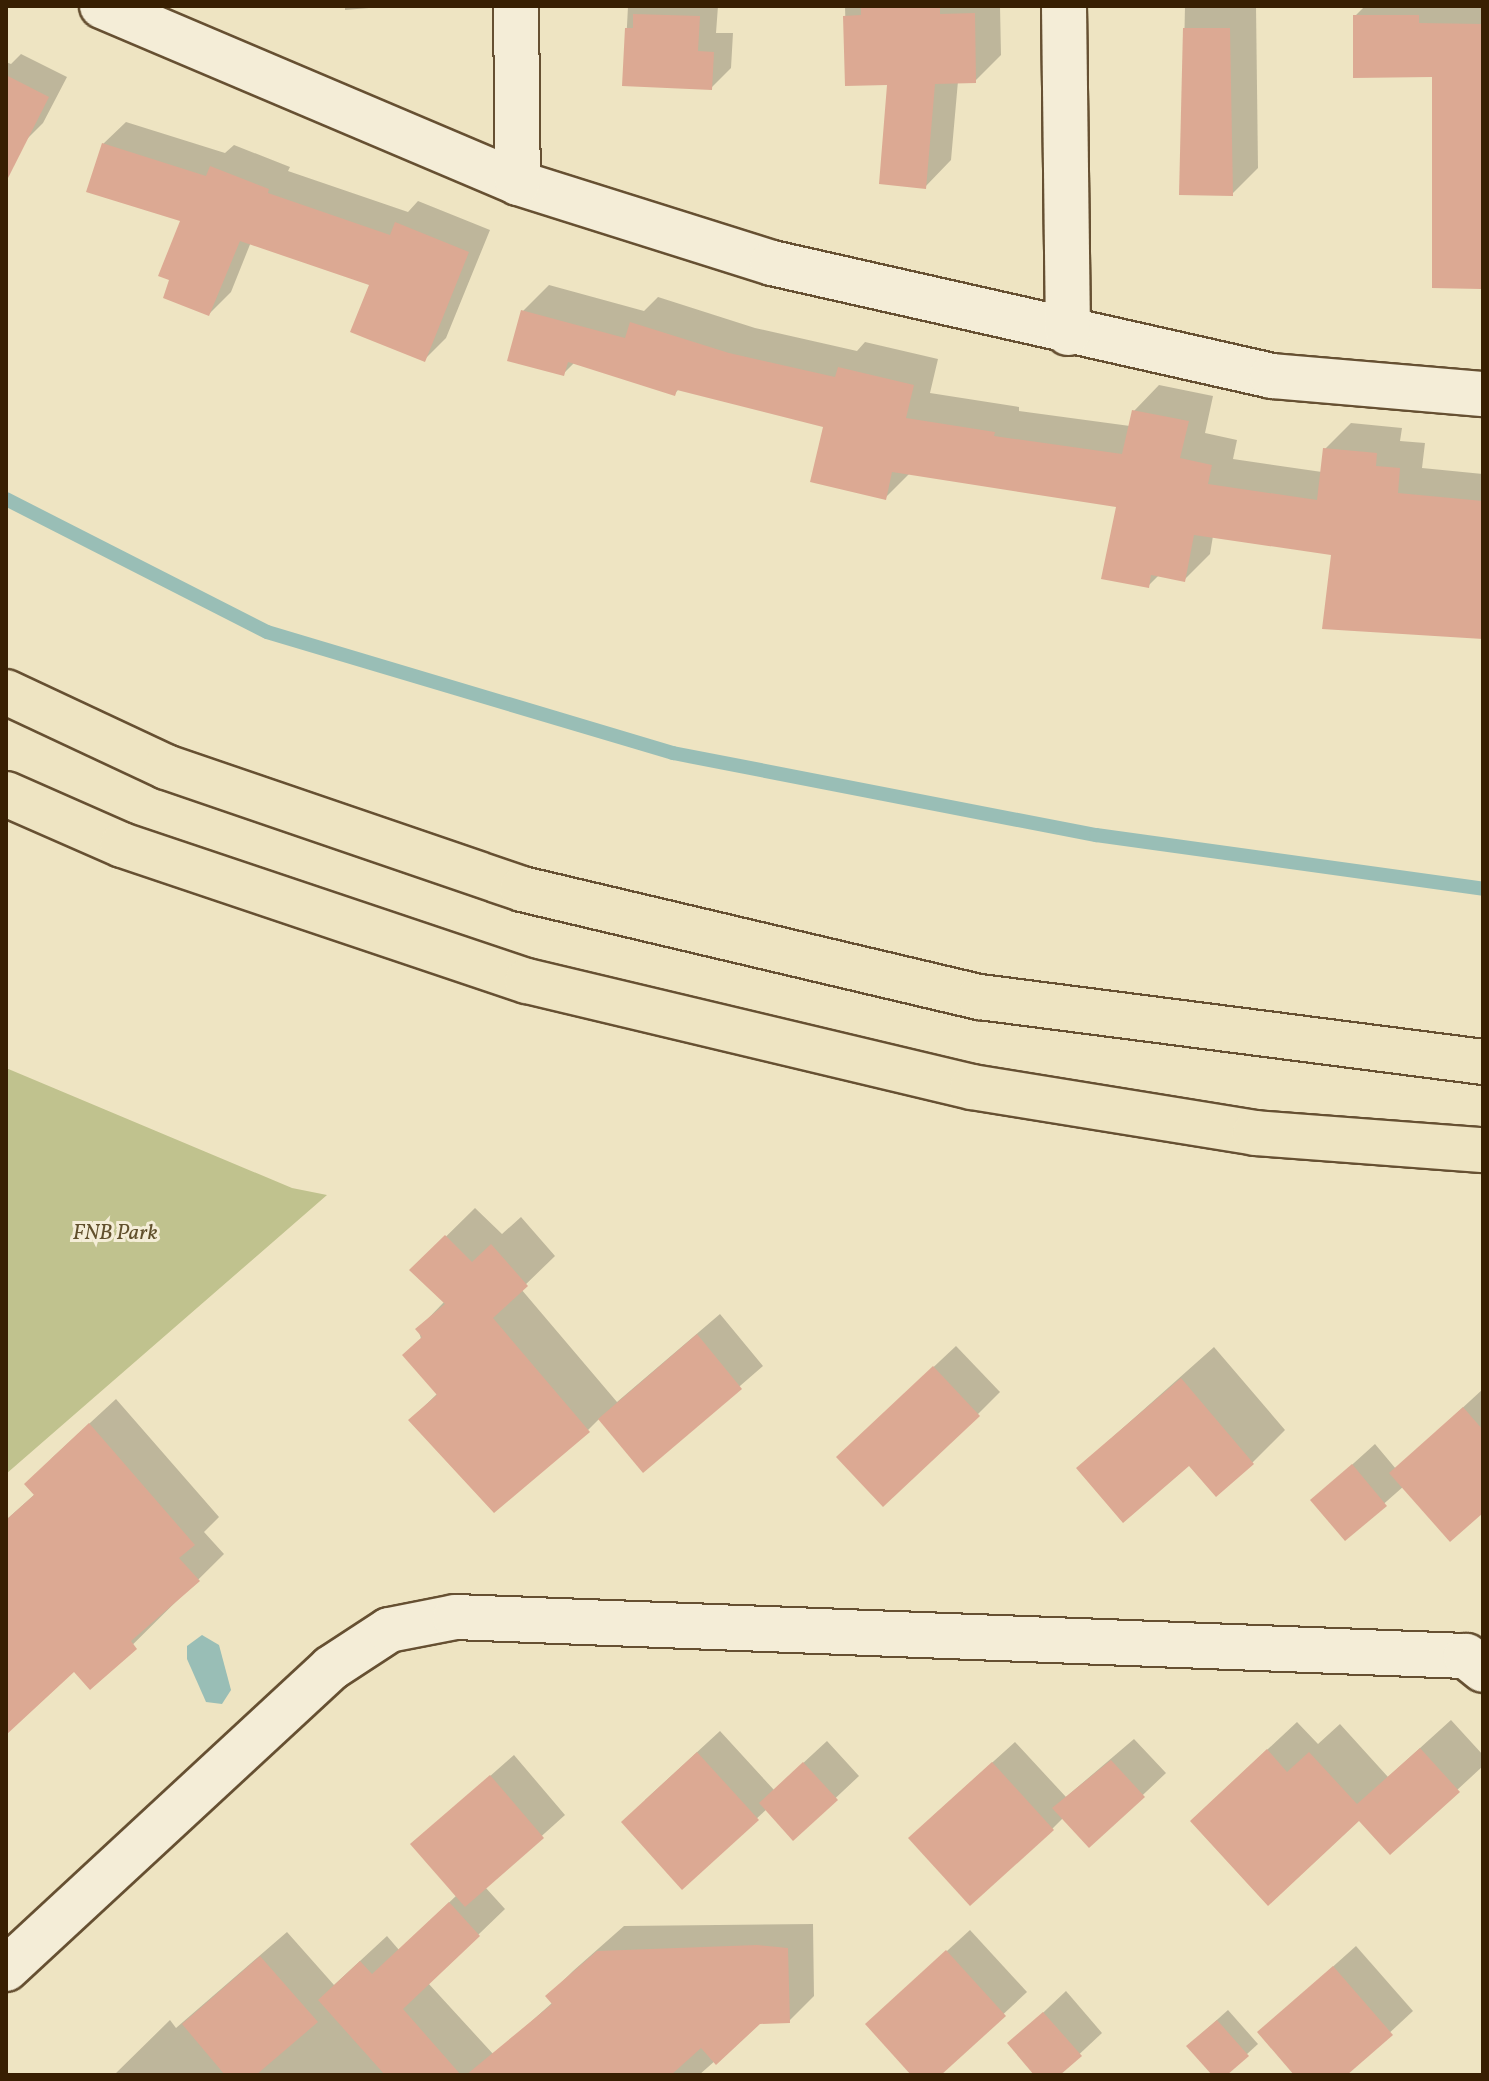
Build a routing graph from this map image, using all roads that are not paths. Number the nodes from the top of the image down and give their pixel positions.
1 (102, 6) edge
2 (516, 6) edge
3 (1064, 6) edge
4 (518, 183) junction
5 (1068, 333) junction
6 (1483, 394) edge
7 (6, 692) edge
8 (6, 794) edge
9 (1483, 1062) edge
10 (1483, 1150) edge
11 (1483, 1670) edge
12 (6, 1969) edge

1 - 4 street
2 - 4 street
3 - 5 street
4 - 5 street
5 - 6 street
7 - 9 main road
8 - 10 main road
11 - 12 street

